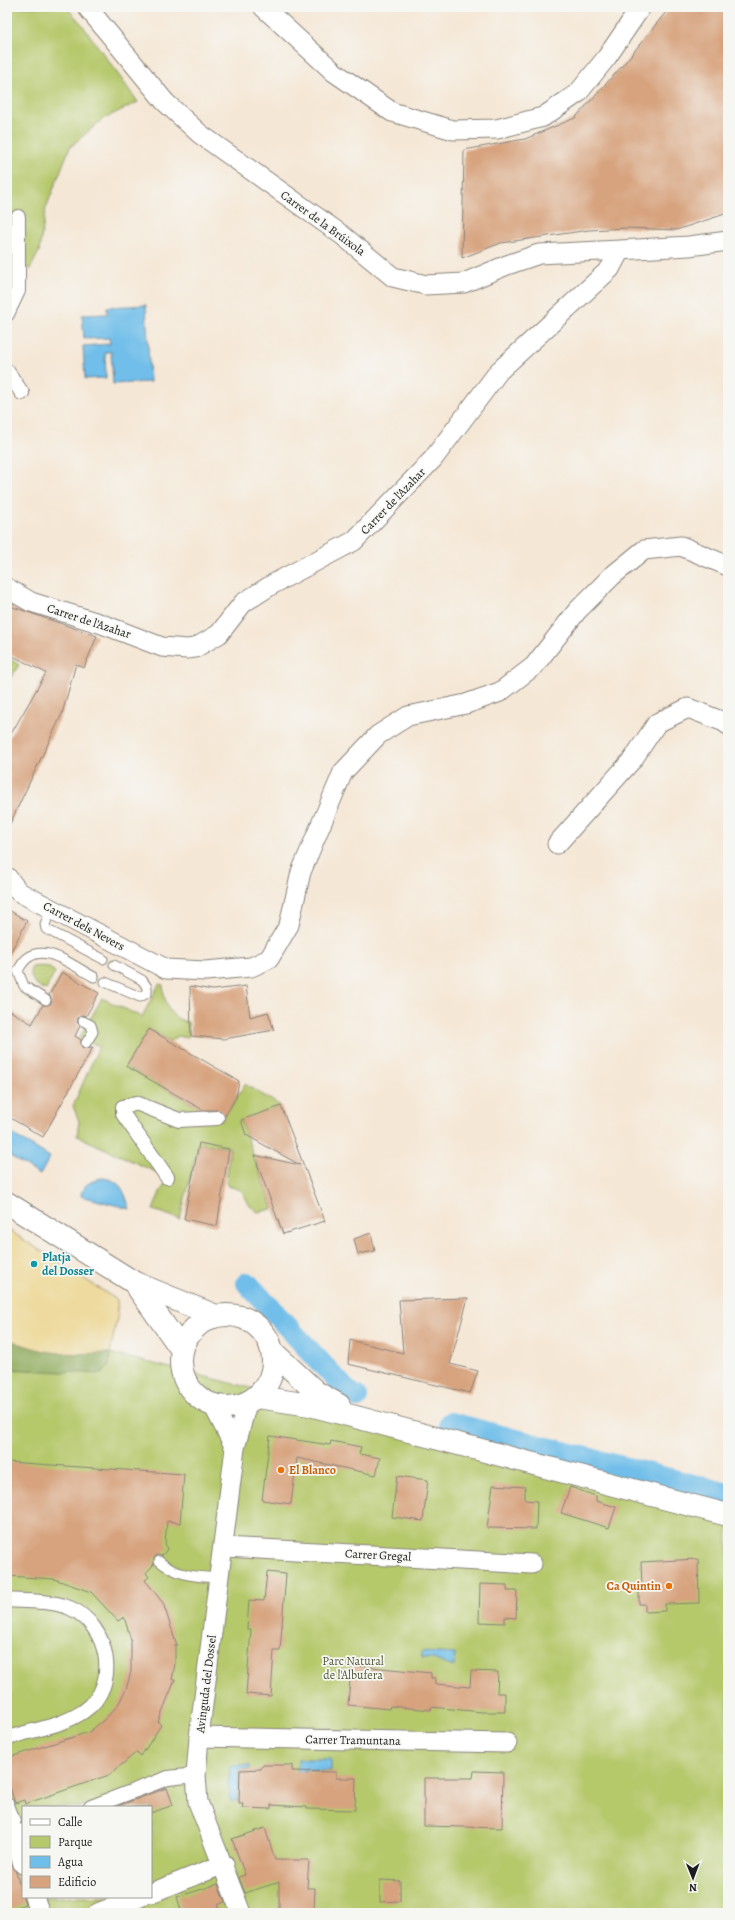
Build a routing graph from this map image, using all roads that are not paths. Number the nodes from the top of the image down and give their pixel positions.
1 (87, 7) edge
2 (263, 7) edge
3 (642, 7) edge
4 (18, 217) dead end
5 (728, 241) edge
6 (620, 250) junction
7 (7, 314) edge
8 (7, 371) edge
9 (22, 393) dead end
10 (728, 566) edge
11 (7, 588) edge
12 (728, 725) edge
13 (557, 844) dead end
14 (7, 877) edge
15 (52, 909) junction
16 (104, 960) dead end
17 (114, 965) dead end
18 (94, 977) dead end
19 (105, 982) dead end
20 (46, 1000) dead end
21 (83, 1021) dead end
22 (86, 1043) dead end
23 (217, 1118) dead end
24 (167, 1177) dead end
25 (7, 1203) edge
26 (135, 1283) junction
27 (216, 1316) junction
28 (182, 1350) junction
29 (273, 1352) junction
30 (252, 1400) junction
31 (213, 1405) junction
32 (367, 1420) junction
33 (235, 1448) junction
34 (728, 1514) edge
35 (224, 1547) junction
36 (159, 1561) dead end
37 (532, 1564) dead end
38 (220, 1578) junction
39 (7, 1600) edge
40 (199, 1737) junction
41 (7, 1738) edge
42 (507, 1743) dead end
43 (196, 1775) junction
44 (7, 1805) edge
45 (94, 1806) edge
46 (18, 1832) edge
47 (22, 1858) edge
48 (224, 1864) junction
49 (152, 1892) edge
50 (34, 1898) edge
51 (137, 1898) edge
52 (40, 1913) edge
53 (98, 1913) edge
54 (241, 1913) edge

1 - 6 street, Carrer de la Brúixola
2 - 3 street
4 - 7 street
5 - 6 street
6 - 11 street, Carrer de l'Azahar
8 - 9 street
10 - 15 street, Carrer dels Nevers
12 - 13 street
14 - 15 street, Carrer dels Nevers
15 - 16 lane
17 - 19 lane
18 - 20 lane
21 - 22 lane
23 - 24 street
25 - 26 street
26 - 27 street
26 - 28 street
27 - 28 street
27 - 29 street
28 - 31 street
29 - 30 street
29 - 32 street
30 - 31 street
30 - 32 street
30 - 33 street, Avinguda del Dossel
31 - 33 street
32 - 34 street
33 - 35 street, Avinguda del Dossel
35 - 37 street, Carrer Gregal
35 - 38 street, Avinguda del Dossel
36 - 38 lane
38 - 40 street, Avinguda del Dossel
39 - 41 street
40 - 42 street, Carrer Tramuntana
40 - 43 street, Avinguda del Dossel
43 - 45 street
43 - 48 street, Avinguda del Dossel
44 - 46 street
46 - 47 street
48 - 49 street
48 - 54 street, Avinguda del Dossel
50 - 52 street
51 - 53 street

